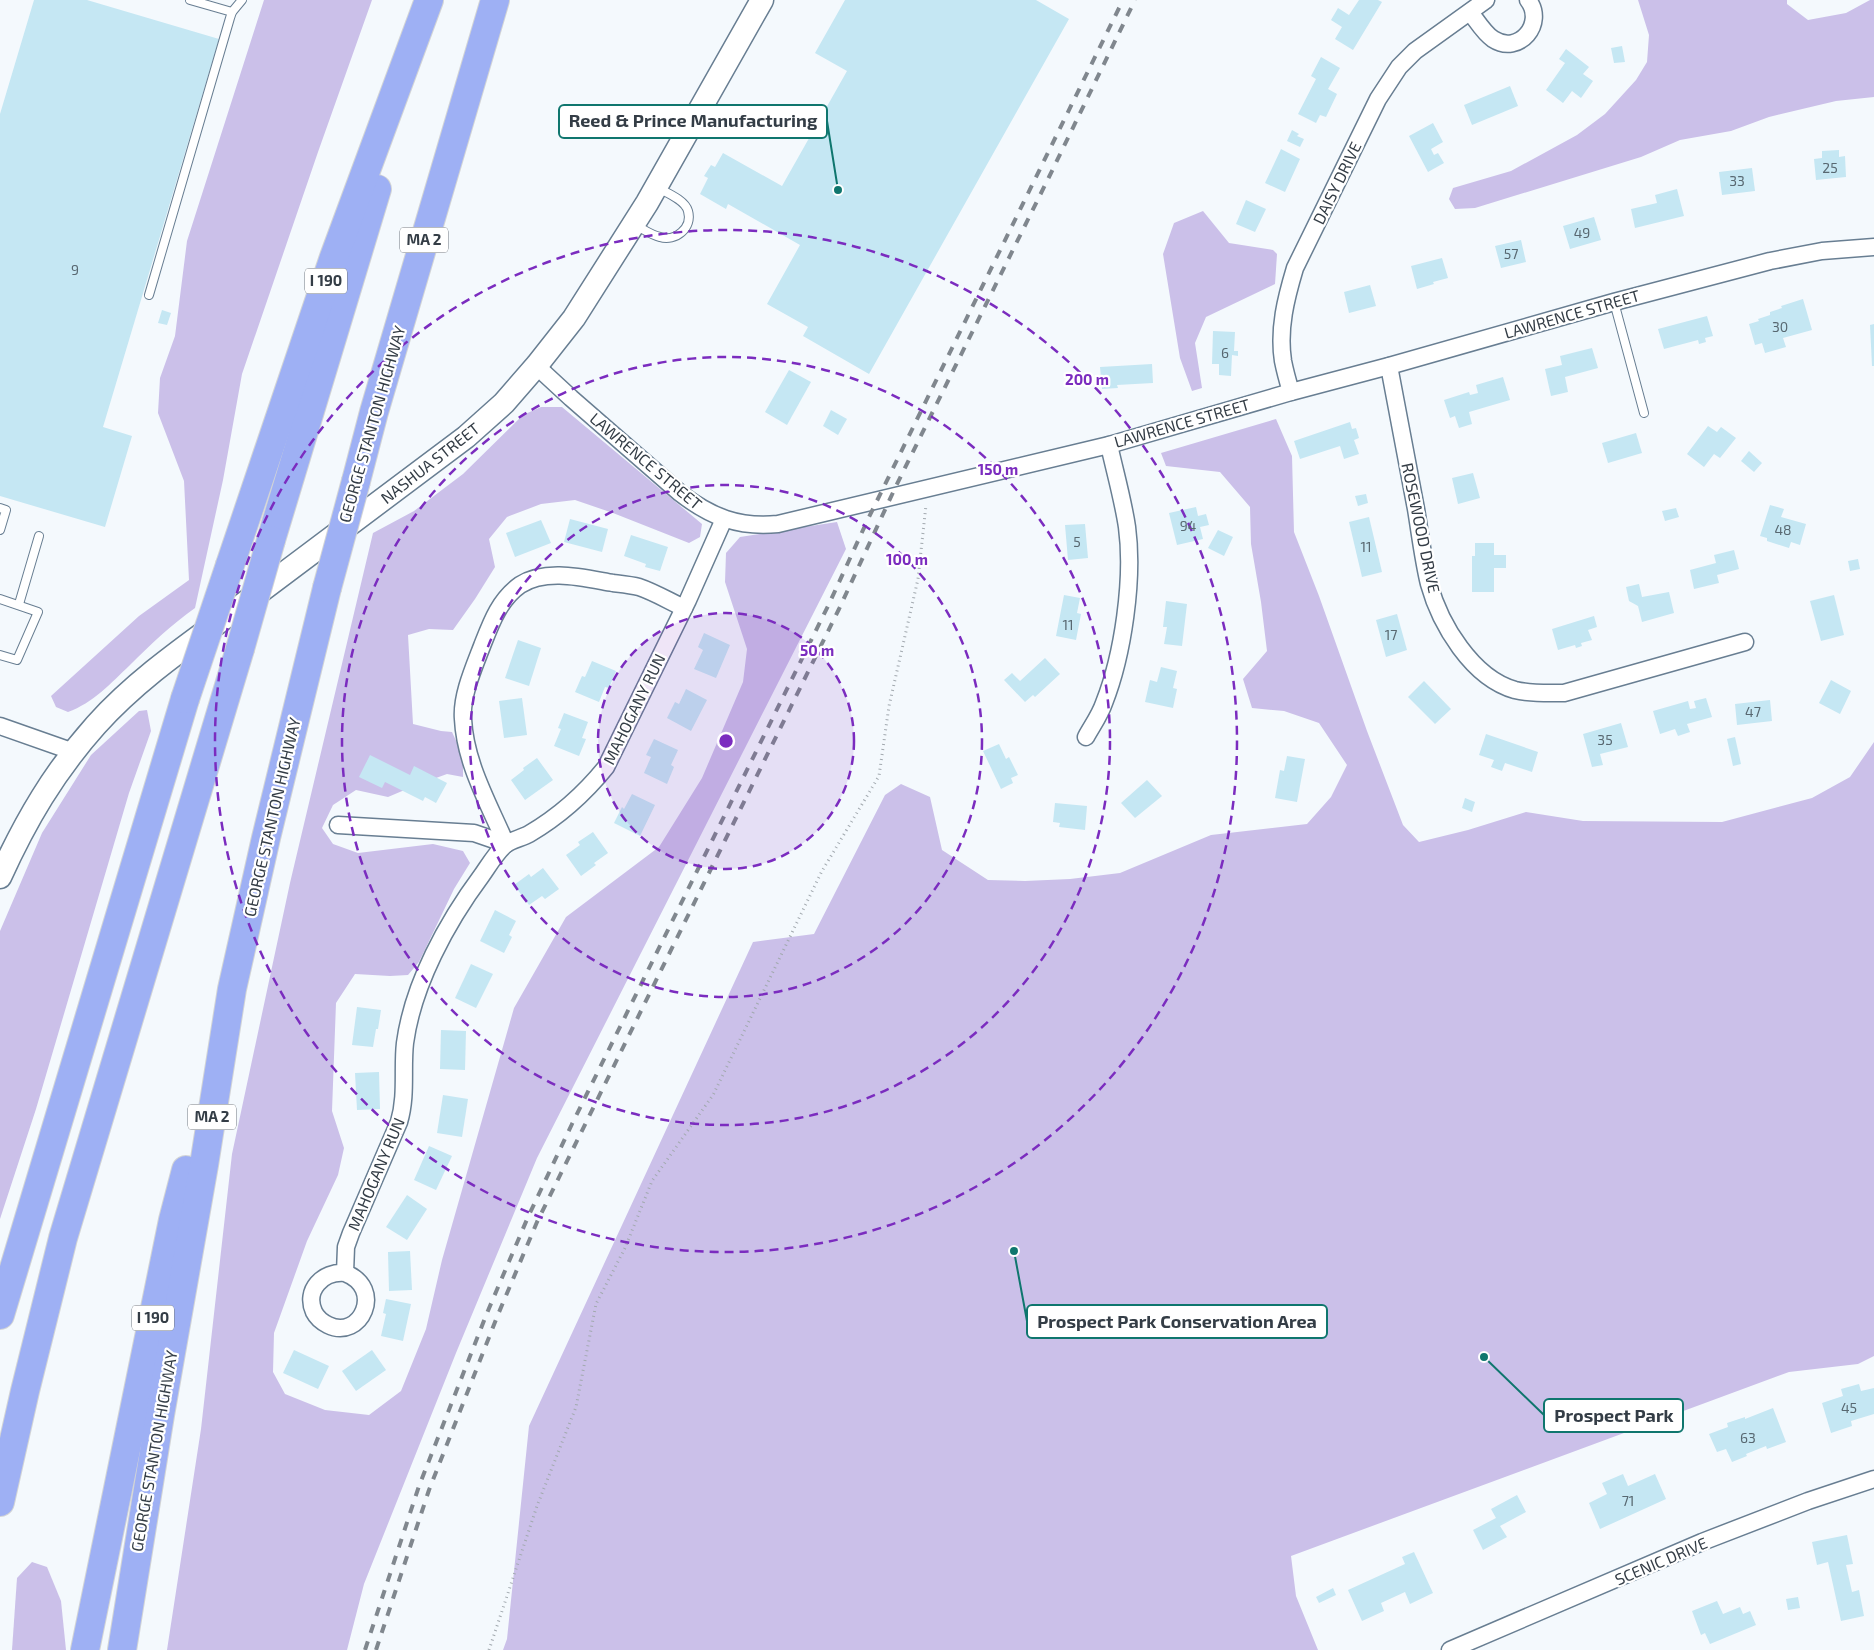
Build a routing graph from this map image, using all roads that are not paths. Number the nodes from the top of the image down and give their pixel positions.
1 (190, 0) edge
2 (242, 0) edge
3 (430, 0) edge
4 (495, 0) edge
5 (762, 0) edge
6 (1486, 0) edge
7 (1528, 0) edge
8 (232, 12) junction
9 (1470, 12) junction
10 (656, 187) junction
11 (634, 224) junction
12 (1874, 247) edge
13 (149, 295) dead end
14 (1614, 302) junction
15 (537, 365) junction
16 (1389, 366) junction
17 (1291, 392) junction
18 (1644, 413) dead end
19 (1109, 445) junction
20 (0, 508) edge
21 (724, 519) junction
22 (0, 530) edge
23 (38, 536) dead end
24 (0, 599) edge
25 (19, 604) junction
26 (684, 608) junction
27 (1745, 642) dead end
28 (0, 655) edge
29 (0, 726) edge
30 (1086, 737) dead end
31 (74, 752) junction
32 (338, 825) dead end
33 (506, 844) junction
34 (0, 877) edge
35 (232, 989) junction
36 (345, 1273) dead end
37 (0, 1316) edge
38 (1874, 1479) edge
39 (0, 1502) edge
40 (85, 1650) edge
41 (122, 1650) edge
42 (1450, 1650) edge

1 - 8 lane
2 - 8 lane
3 - 37 highway, I 190, bridge
3 - 39 highway, bridge
4 - 35 highway, GEORGE STANTON HIGHWAY / MA 2, bridge
5 - 10 main road, NASHUA STREET
6 - 9 street, DAISY DRIVE
7 - 9 street
8 - 13 lane
9 - 17 street, DAISY DRIVE
10 - 11 main road, NASHUA STREET
10 - 11 lane
11 - 15 main road, NASHUA STREET
12 - 14 street, LAWRENCE STREET
14 - 16 street, LAWRENCE STREET
14 - 18 lane
15 - 21 street, LAWRENCE STREET
15 - 31 main road, NASHUA STREET
16 - 17 street, LAWRENCE STREET
16 - 27 street, ROSEWOOD DRIVE
17 - 19 street, LAWRENCE STREET
19 - 21 street, LAWRENCE STREET
19 - 30 street
20 - 22 lane
21 - 26 street, MAHOGANY RUN
23 - 25 lane
24 - 25 lane
25 - 28 lane
26 - 33 street, MAHOGANY RUN
26 - 33 street
29 - 31 street
31 - 34 main road, NASHUA STREET
32 - 33 street
33 - 36 street, MAHOGANY RUN
35 - 40 highway, I 190
35 - 41 highway, GEORGE STANTON HIGHWAY / MA 2
38 - 42 street, SCENIC DRIVE

